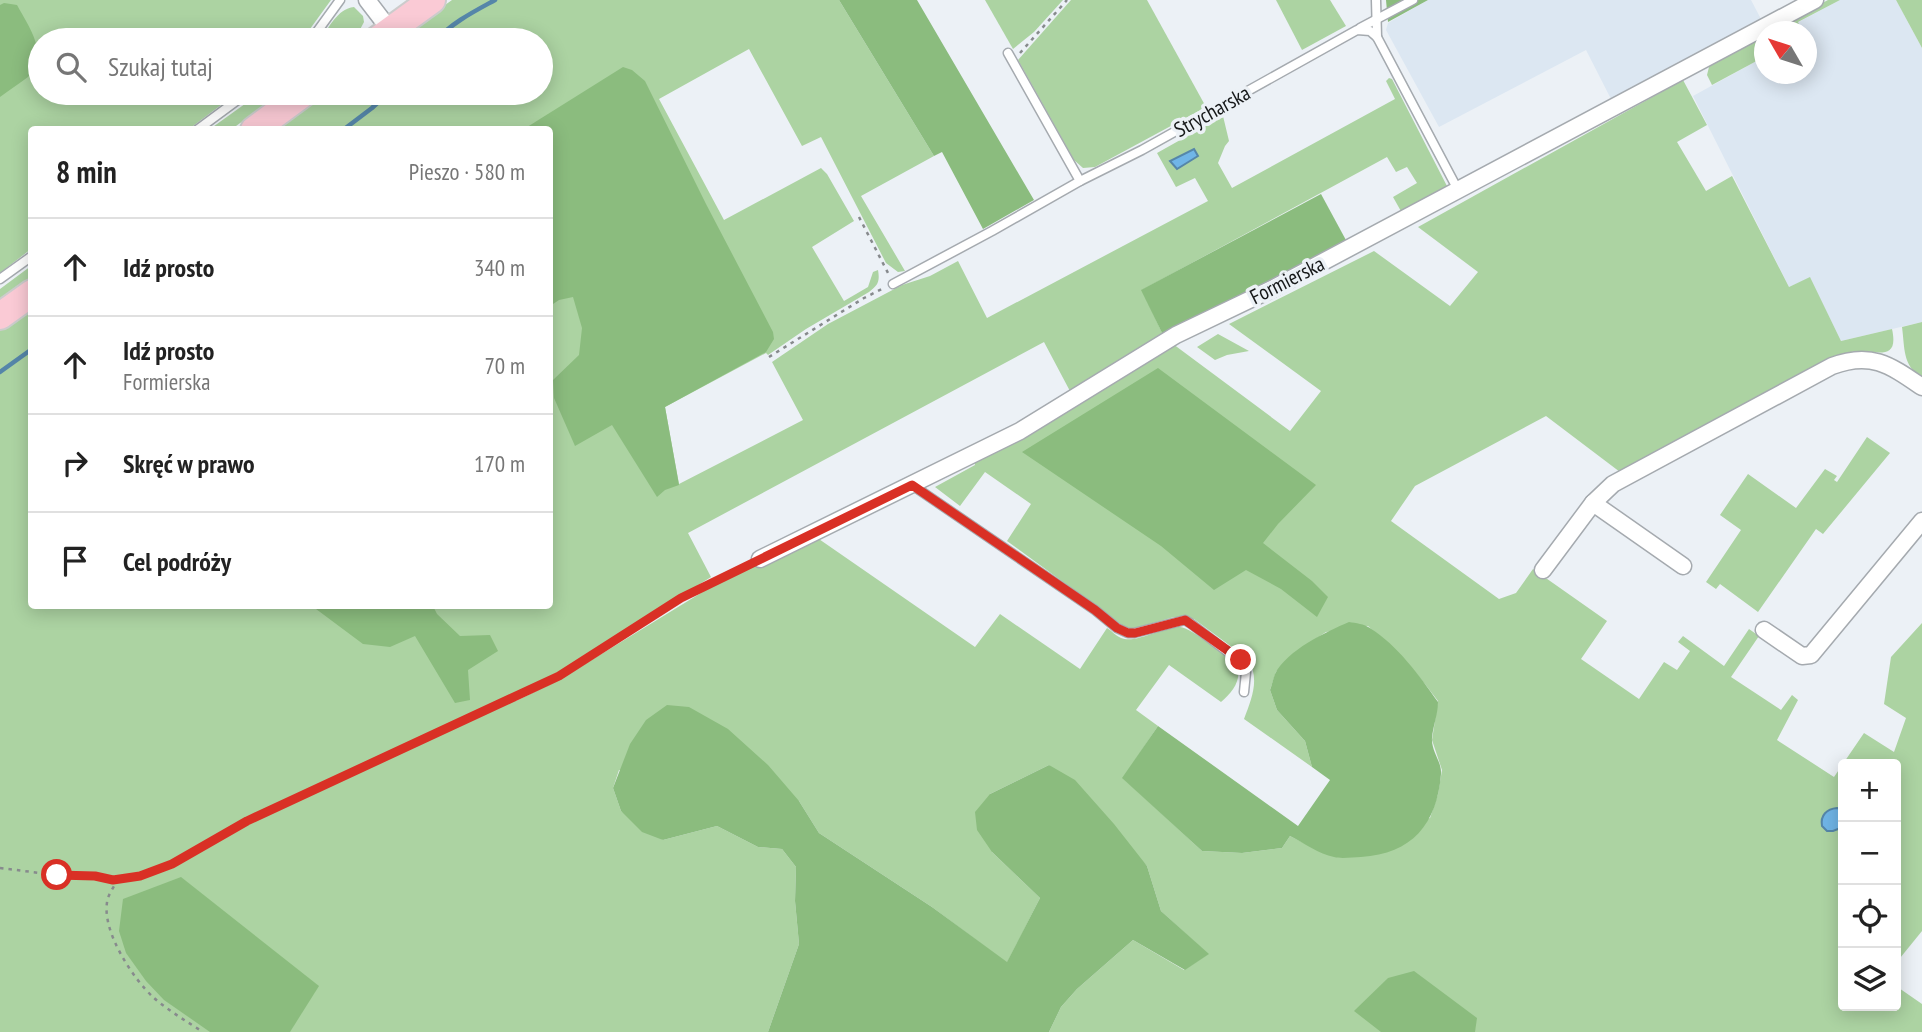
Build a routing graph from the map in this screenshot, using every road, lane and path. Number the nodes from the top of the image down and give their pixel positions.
1 (340, 0) edge
2 (367, 0) edge
3 (432, 0) edge
4 (1067, 0) edge
5 (1376, 0) edge
6 (1413, 0) edge
7 (1815, 0) edge
8 (1376, 20) junction
9 (320, 28) edge
10 (380, 28) edge
11 (393, 28) edge
12 (1357, 30) junction
13 (1377, 37) junction
14 (1010, 57) joint
15 (231, 105) edge
16 (288, 105) edge
17 (202, 126) edge
18 (259, 126) edge
19 (1080, 181) junction
20 (1458, 190) junction
21 (859, 217) dead end
22 (28, 259) edge
23 (0, 279) edge
24 (893, 284) junction
25 (28, 296) edge
26 (0, 316) edge
27 (769, 358) dead end
28 (1922, 387) edge
29 (912, 485) junction
30 (1593, 503) junction
31 (1922, 522) edge
32 (760, 559) joint
33 (1683, 566) dead end
34 (1544, 570) dead end
35 (1764, 630) dead end
36 (1244, 692) dead end
37 (0, 868) edge
38 (118, 879) junction
39 (203, 1032) edge

1 - 9 lane
2 - 10 street
3 - 11 main road
4 - 14 path
5 - 8 lane
6 - 8 lane, Strycharska
7 - 20 street, Formierska
8 - 12 lane, Strycharska
8 - 13 lane
12 - 13 lane
12 - 19 lane, Strycharska
13 - 20 lane
14 - 19 lane
15 - 17 lane
16 - 18 main road
19 - 24 lane, Strycharska
20 - 29 street, Formierska
21 - 24 path
22 - 23 lane
24 - 27 path
25 - 26 main road
28 - 30 street
29 - 32 street, Formierska
29 - 36 lane
30 - 33 street
30 - 34 street
31 - 35 street
32 - 38 path
37 - 38 path
38 - 39 path

